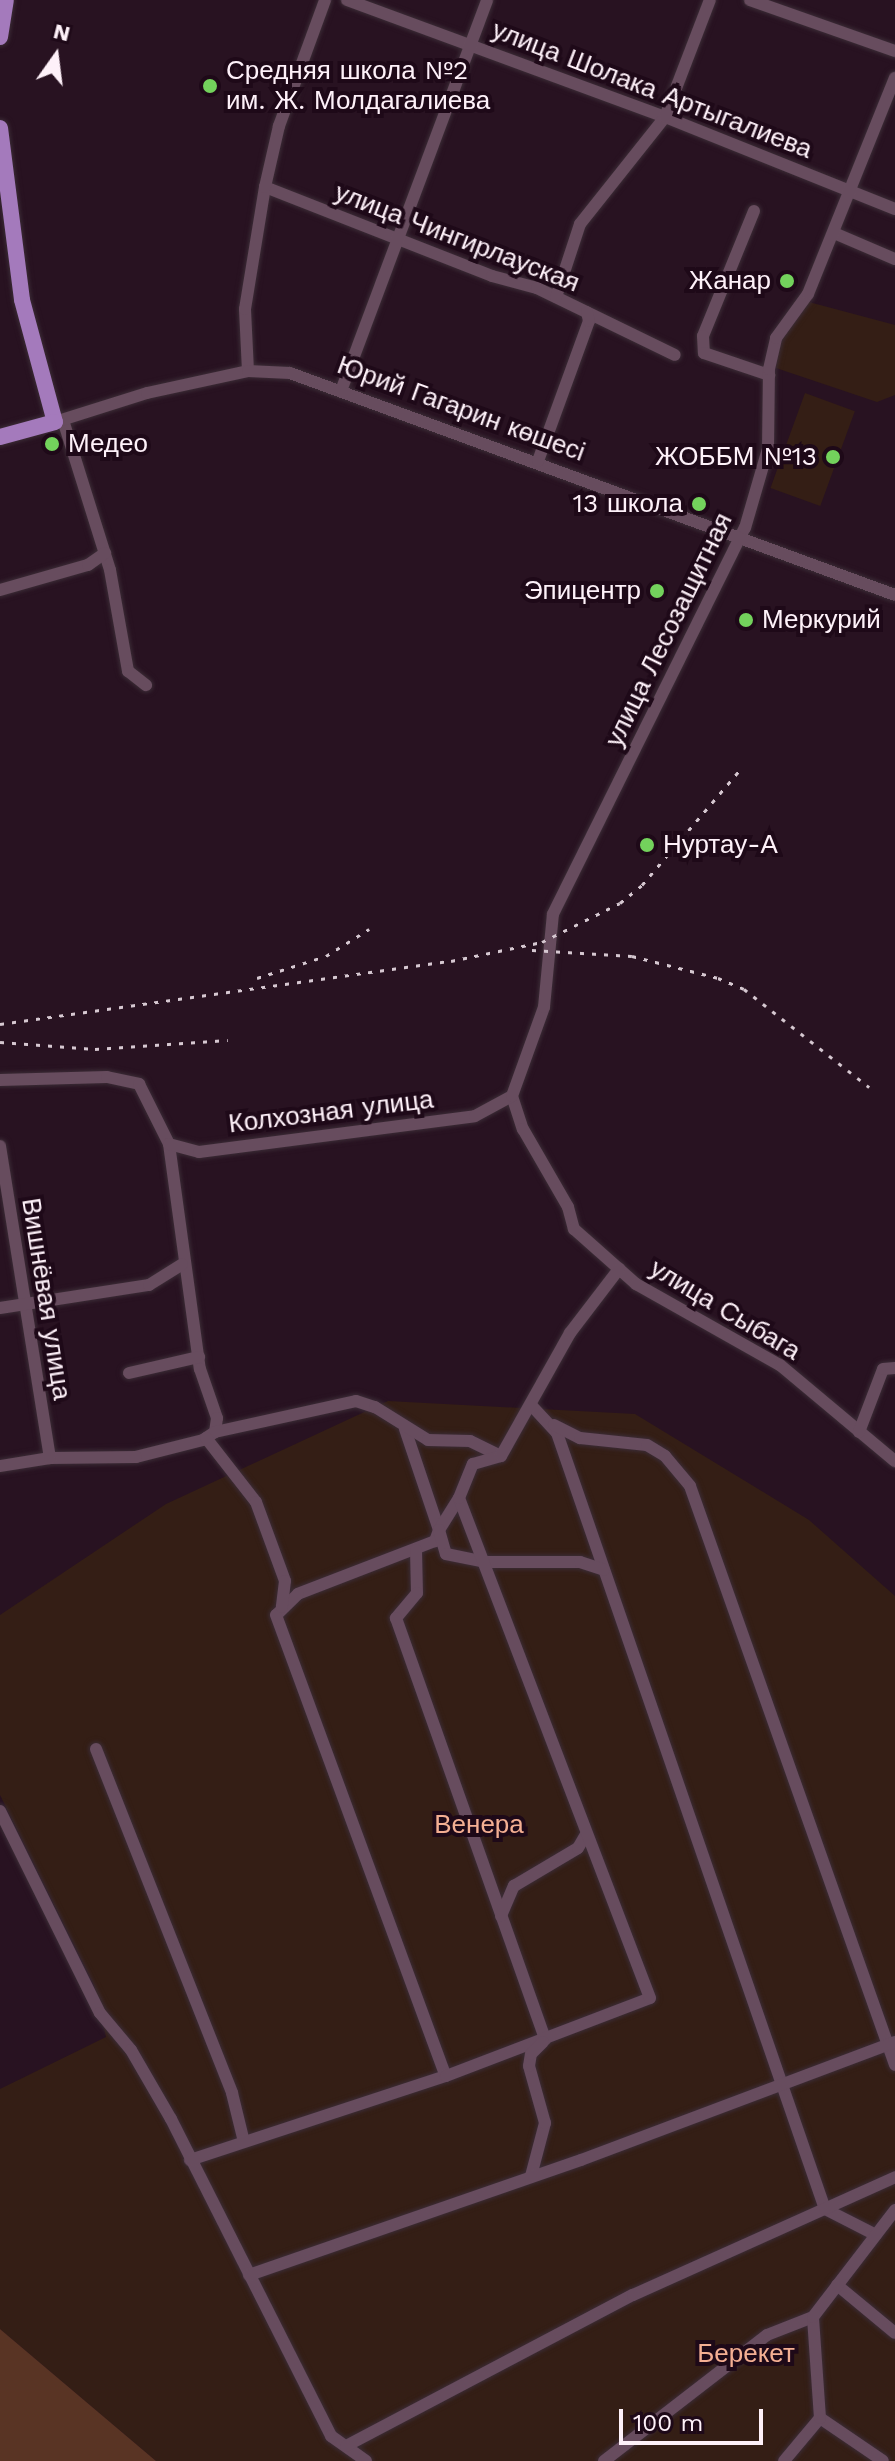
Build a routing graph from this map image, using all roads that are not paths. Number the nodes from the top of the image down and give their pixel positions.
1 (6, 0) edge
2 (325, 0) edge
3 (347, 0) edge
4 (487, 0) edge
5 (710, 0) edge
6 (750, 0) edge
7 (0, 37) edge
8 (470, 45) junction
9 (895, 51) edge
10 (895, 78) edge
11 (665, 117) junction
12 (0, 128) edge
13 (265, 187) junction
14 (853, 190) junction
15 (895, 209) edge
16 (754, 211) dead end
17 (834, 233) junction
18 (396, 239) junction
19 (895, 259) edge
20 (556, 297) junction
21 (587, 312) junction
22 (675, 355) dead end
23 (248, 371) junction
24 (769, 375) junction
25 (341, 391) junction
26 (56, 418) junction
27 (0, 427) edge
28 (0, 437) edge
29 (538, 461) junction
30 (740, 539) junction
31 (105, 553) junction
32 (0, 590) edge
33 (895, 595) edge
34 (146, 685) dead end
35 (0, 1080) edge
36 (512, 1096) junction
37 (169, 1144) junction
38 (0, 1146) edge
39 (182, 1264) junction
40 (619, 1269) junction
41 (25, 1305) junction
42 (0, 1308) edge
43 (199, 1357) junction
44 (895, 1368) edge
45 (129, 1373) dead end
46 (531, 1405) junction
47 (547, 1422) junction
48 (405, 1429) junction
49 (859, 1432) junction
50 (210, 1435) junction
51 (501, 1456) junction
52 (50, 1458) junction
53 (895, 1461) edge
54 (0, 1466) edge
55 (459, 1498) junction
56 (439, 1530) junction
57 (416, 1550) junction
58 (486, 1562) junction
59 (604, 1570) junction
60 (282, 1607) junction
61 (96, 1749) dead end
62 (0, 1811) edge
63 (586, 1834) junction
64 (501, 1916) junction
65 (545, 2039) junction
66 (892, 2043) edge
67 (895, 2065) edge
68 (446, 2076) junction
69 (781, 2082) junction
70 (244, 2142) junction
71 (190, 2160) junction
72 (531, 2176) junction
73 (895, 2177) edge
74 (825, 2209) junction
75 (895, 2210) edge
76 (876, 2235) junction
77 (249, 2275) junction
78 (837, 2285) junction
79 (813, 2317) junction
80 (895, 2333) edge
81 (820, 2418) junction
82 (346, 2446) junction
83 (366, 2461) edge
84 (604, 2461) edge
85 (784, 2461) edge
86 (883, 2461) edge

1 - 7 main road
2 - 13 street
3 - 8 street, улица Шолака Артыгалиева
4 - 8 street
5 - 11 street
6 - 9 street
8 - 11 street, улица Шолака Артыгалиева
8 - 18 street
10 - 14 street, улица Лесозащитная
11 - 14 street, улица Шолака Артыгалиева
11 - 20 street
12 - 26 main road
13 - 18 street, улица Чингирлауская
13 - 23 street
14 - 15 street, улица Шолака Артыгалиева
14 - 17 street, улица Лесозащитная
16 - 24 street
17 - 19 street
17 - 24 street, улица Лесозащитная
18 - 20 street, улица Чингирлауская
18 - 25 street
20 - 21 street, улица Чингирлауская
21 - 22 street, улица Чингирлауская
21 - 29 street
23 - 25 street, Юрий Гагарин көшесі
23 - 26 street, Юрий Гагарин көшесі
24 - 30 street, улица Лесозащитная
25 - 29 street, Юрий Гагарин көшесі
26 - 27 main road, Юрий Гагарин көшесі
26 - 28 main road, Юрий Гагарин көшесі
26 - 31 street
29 - 30 street, Юрий Гагарин көшесі
30 - 33 street, Юрий Гагарин көшесі
30 - 36 street, улица Лесозащитная
31 - 32 street
31 - 34 street
35 - 37 street
36 - 37 street, Колхозная улица
36 - 40 street, улица Сыбага
37 - 39 street
38 - 41 street, Вишнёвая улица
39 - 41 street
39 - 43 street
40 - 46 street
40 - 49 street, улица Сыбага
41 - 42 street
41 - 52 street, Вишнёвая улица
43 - 45 street
43 - 50 street
44 - 49 street
46 - 47 street
46 - 51 street
47 - 59 street
47 - 66 street
48 - 50 street
48 - 51 street
48 - 56 street
49 - 53 street, улица Сыбага
50 - 52 street
50 - 60 street
51 - 55 street
52 - 54 street
55 - 56 street
55 - 58 street
56 - 57 street
56 - 58 street
57 - 60 street
57 - 64 street
58 - 59 street
58 - 63 street
59 - 69 street
60 - 68 street
61 - 70 street
62 - 71 street
63 - 64 street
63 - 65 street
64 - 65 street
65 - 68 street
65 - 72 street
66 - 67 street
66 - 69 street
68 - 70 street
69 - 72 street
69 - 74 street
70 - 71 street
71 - 77 street
72 - 77 street
73 - 74 street
74 - 76 street
74 - 82 street
75 - 76 street
76 - 78 street
77 - 82 street
78 - 79 street
78 - 80 street
79 - 81 street
79 - 84 street
81 - 85 street
81 - 86 street
82 - 83 street

